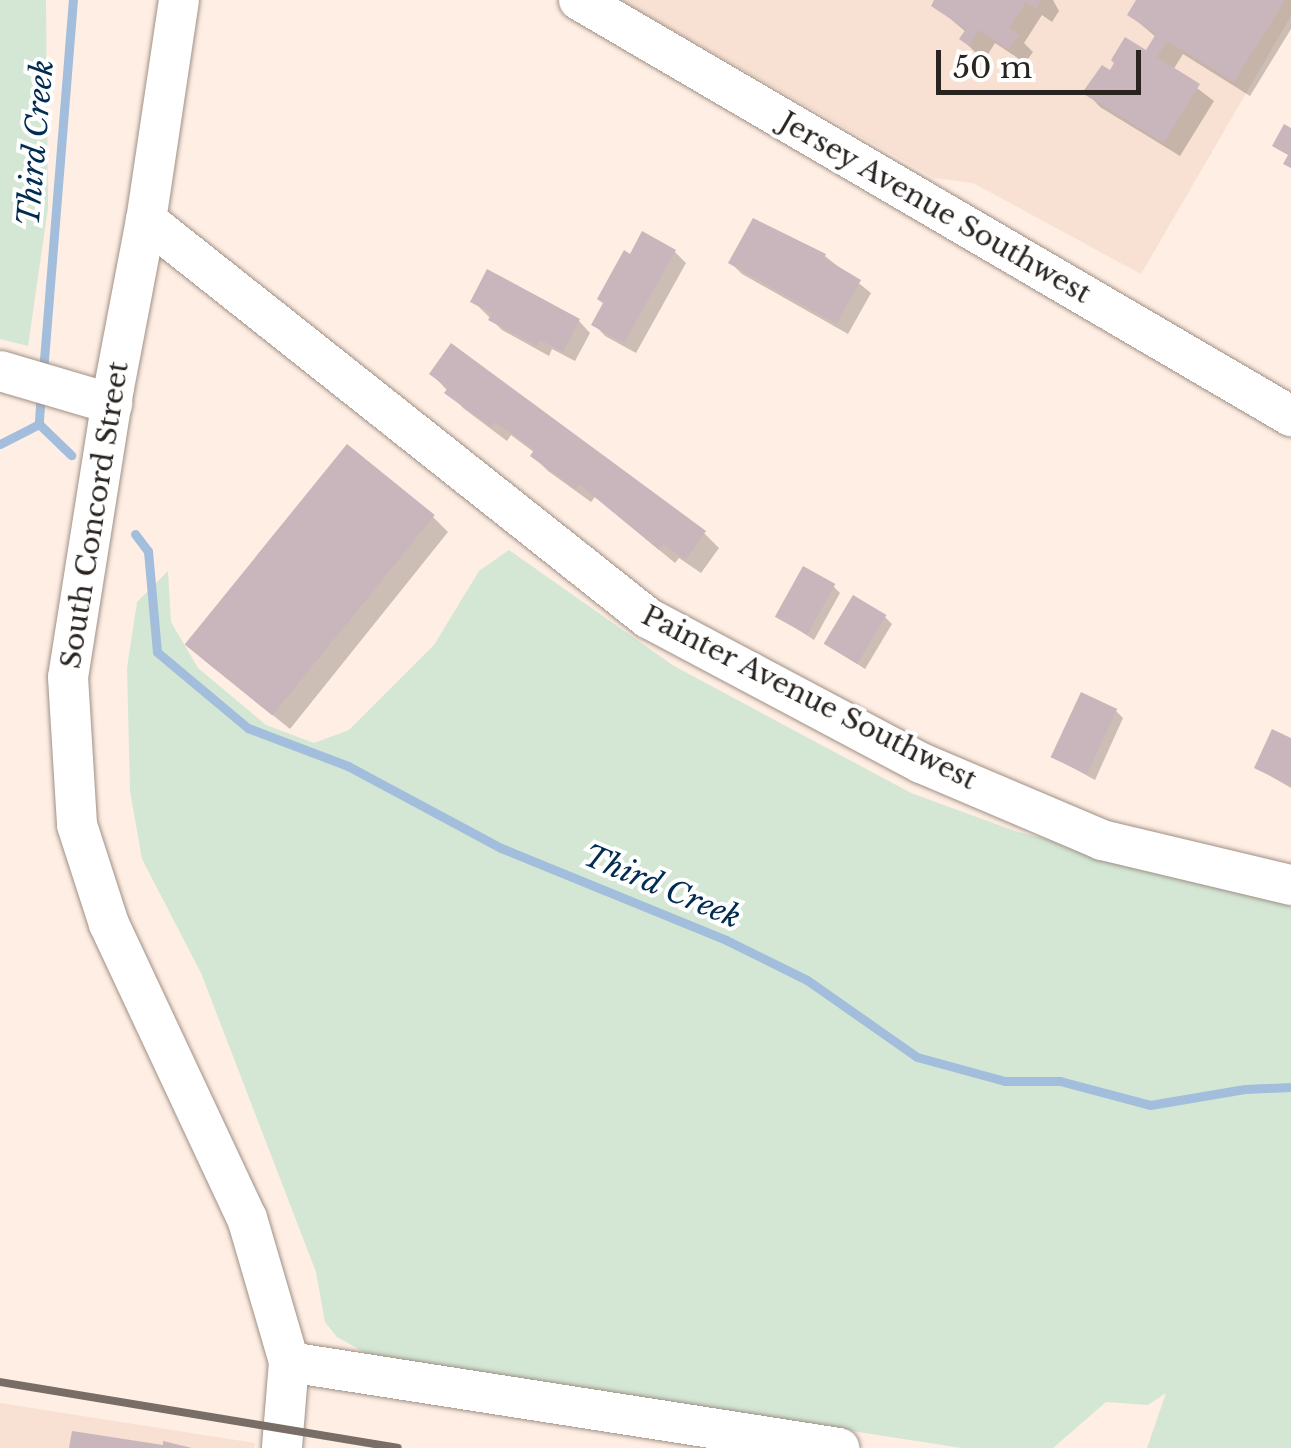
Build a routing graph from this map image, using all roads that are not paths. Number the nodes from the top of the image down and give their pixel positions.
1 (179, 0) edge
2 (589, 2) edge
3 (146, 220) junction
4 (10, 374) edge
5 (112, 404) junction
6 (1291, 416) edge
7 (1291, 885) edge
8 (288, 1362) junction
9 (284, 1430) edge
10 (839, 1448) edge

1 - 3 street, South Concord Street
2 - 6 street, Jersey Avenue Southwest
3 - 5 street, South Concord Street
3 - 7 street, Painter Avenue Southwest
4 - 5 street
5 - 8 street, South Concord Street
8 - 9 street, South Concord Street
8 - 10 street

